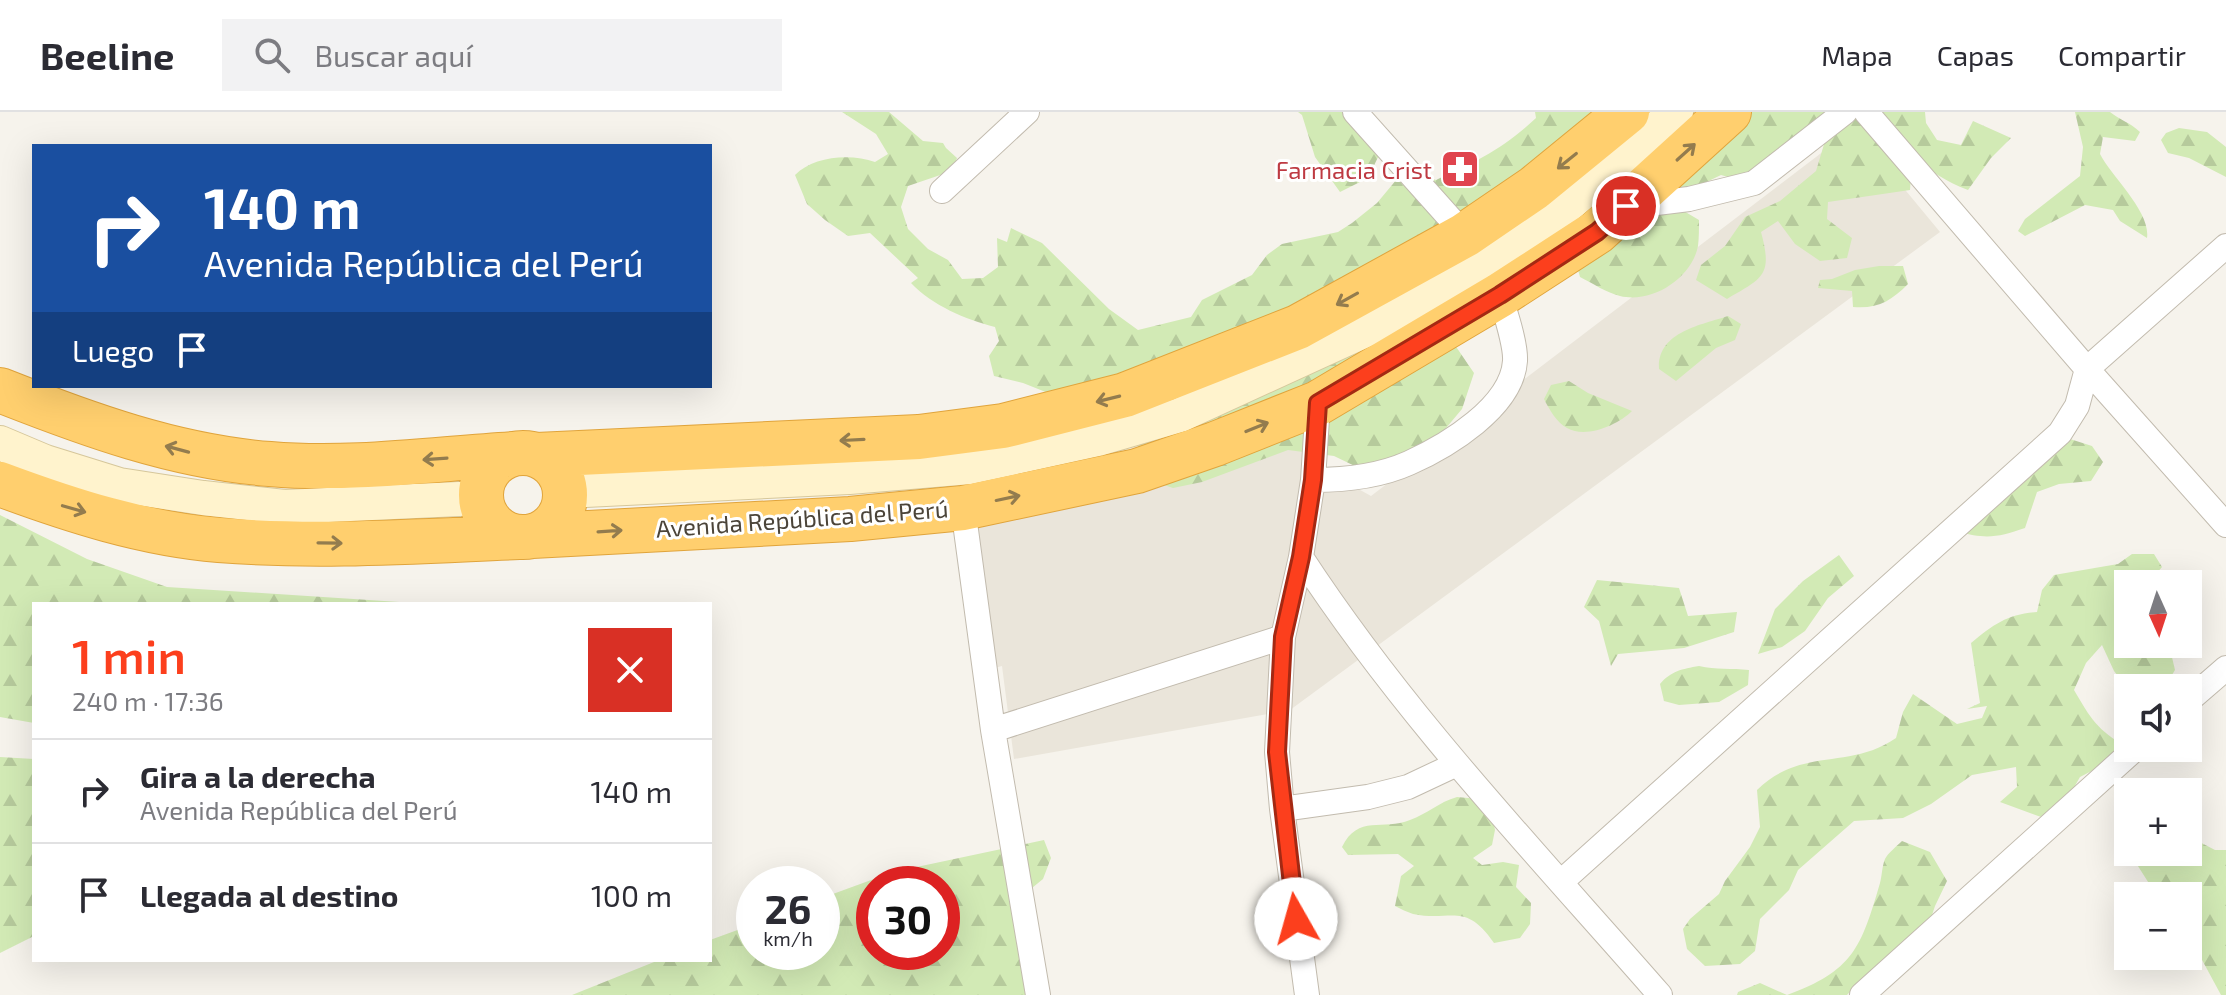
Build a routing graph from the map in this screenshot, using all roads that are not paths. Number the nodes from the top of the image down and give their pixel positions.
1 (1027, 112) edge
2 (1355, 112) edge
3 (1627, 112) edge
4 (1676, 112) edge
5 (1729, 112) edge
6 (1845, 112) edge
7 (1866, 112) edge
8 (942, 191) dead end
9 (1626, 206) junction
10 (1465, 235) junction
11 (2226, 246) edge
12 (1500, 295) junction
13 (2087, 369) junction
14 (0, 390) edge
15 (1318, 403) junction
16 (0, 443) edge
17 (525, 455) junction
18 (1313, 480) junction
19 (0, 484) edge
20 (565, 491) junction
21 (481, 498) junction
22 (963, 508) junction
23 (2226, 525) edge
24 (525, 536) junction
25 (1301, 557) junction
26 (1283, 637) junction
27 (2226, 668) edge
28 (2202, 689) edge
29 (993, 730) junction
30 (2120, 762) edge
31 (1457, 764) junction
32 (1282, 809) junction
33 (1561, 882) junction
34 (1038, 995) edge
35 (1307, 995) edge
36 (1660, 995) edge
37 (1862, 995) edge

1 - 8 street
2 - 10 street
3 -> 10 highway
4 - 20 street
9 -> 5 highway, Avenida República del Perú
6 - 9 street
7 - 13 street
9 - 12 highway, Avenida República del Perú
10 -> 17 highway
11 - 13 street
12 - 15 highway, Avenida República del Perú
12 - 18 street
13 - 23 street
13 - 33 street
17 -> 14 highway
15 - 18 street
22 -> 15 highway, Avenida República del Perú
16 - 21 street
17 - 20 highway
17 - 21 highway
18 - 25 street
19 -> 24 highway, Avenida República del Perú
20 - 24 highway
21 - 24 highway
24 -> 22 highway, Avenida República del Perú
22 - 29 street
25 - 26 street
25 - 31 street
26 - 29 street
26 - 32 street
27 - 28 street
29 - 34 street
30 - 37 street
31 - 32 street
31 - 33 street
32 - 35 street
33 - 36 street

